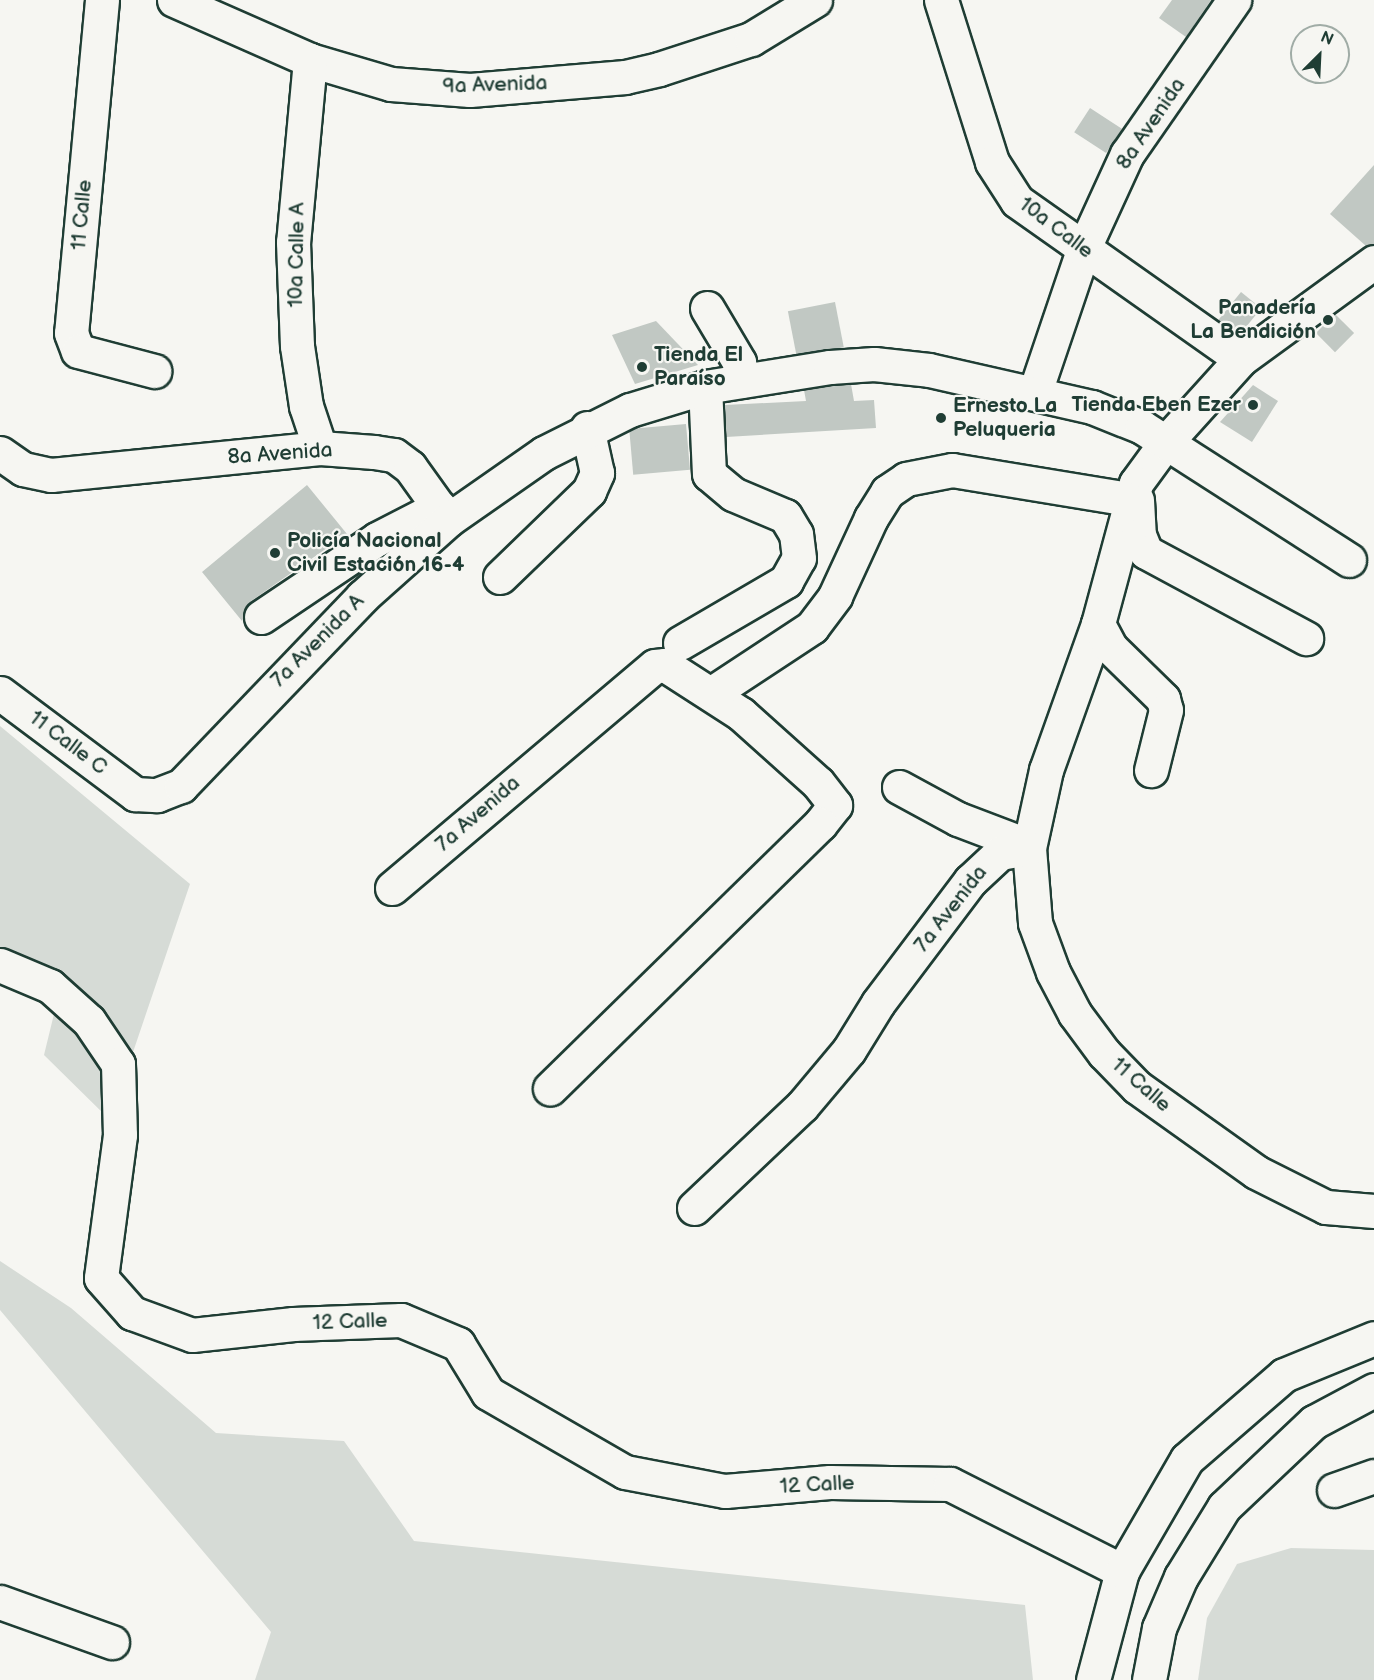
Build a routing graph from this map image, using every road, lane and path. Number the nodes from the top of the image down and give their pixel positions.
1 (102, 0) edge
2 (174, 0) edge
3 (815, 0) edge
4 (941, 0) edge
5 (1234, 0) edge
6 (310, 60) junction
7 (1083, 250) junction
8 (1374, 262) edge
9 (707, 308) dead end
10 (1241, 359) junction
11 (154, 371) dead end
12 (742, 381) junction
13 (705, 387) junction
14 (1035, 392) junction
15 (587, 428) junction
16 (1166, 442) junction
17 (320, 448) junction
18 (0, 453) edge
19 (1132, 491) junction
20 (444, 513) junction
21 (1349, 560) dead end
22 (500, 577) dead end
23 (261, 617) dead end
24 (1098, 624) junction
25 (1306, 638) dead end
26 (680, 643) dead end
27 (0, 693) edge
28 (712, 693) junction
29 (1151, 770) dead end
30 (899, 787) dead end
31 (135, 794) joint
32 (1029, 847) junction
33 (392, 888) dead end
34 (6, 966) edge
35 (550, 1088) dead end
36 (694, 1208) dead end
37 (1374, 1211) edge
38 (1374, 1338) edge
39 (1374, 1390) edge
40 (1374, 1476) edge
41 (1334, 1490) dead end
42 (1122, 1571) junction
43 (0, 1602) edge
44 (112, 1642) dead end
45 (1093, 1680) edge
46 (1149, 1680) edge

1 - 11 main road, 11 Calle
2 - 6 main road, 9a Avenida
3 - 6 main road, 9a Avenida
4 - 7 main road, 10a Calle
5 - 7 main road, 8a Avenida
6 - 17 main road, 10a Calle A
7 - 10 main road, 10a Calle
7 - 14 main road, 8a Avenida
8 - 10 main road
9 - 12 main road
10 - 16 main road
12 - 13 main road
12 - 14 main road
13 - 15 main road, 7a Avenida A
13 - 26 main road
14 - 16 main road
15 - 20 main road, 7a Avenida A
15 - 22 main road
16 - 19 main road
16 - 21 main road
17 - 18 main road, 8a Avenida
17 - 20 main road, 8a Avenida
19 - 24 main road
19 - 25 main road
19 - 28 main road
20 - 23 main road
20 - 31 main road, 7a Avenida A
24 - 29 main road
24 - 32 main road
27 - 31 main road, 11 Calle C
28 - 33 main road, 7a Avenida
28 - 35 main road
30 - 32 main road
32 - 36 main road, 7a Avenida
32 - 37 main road, 11 Calle
34 - 42 main road, 12 Calle
38 - 42 main road
39 - 46 main road
40 - 41 main road
42 - 45 main road
43 - 44 main road

